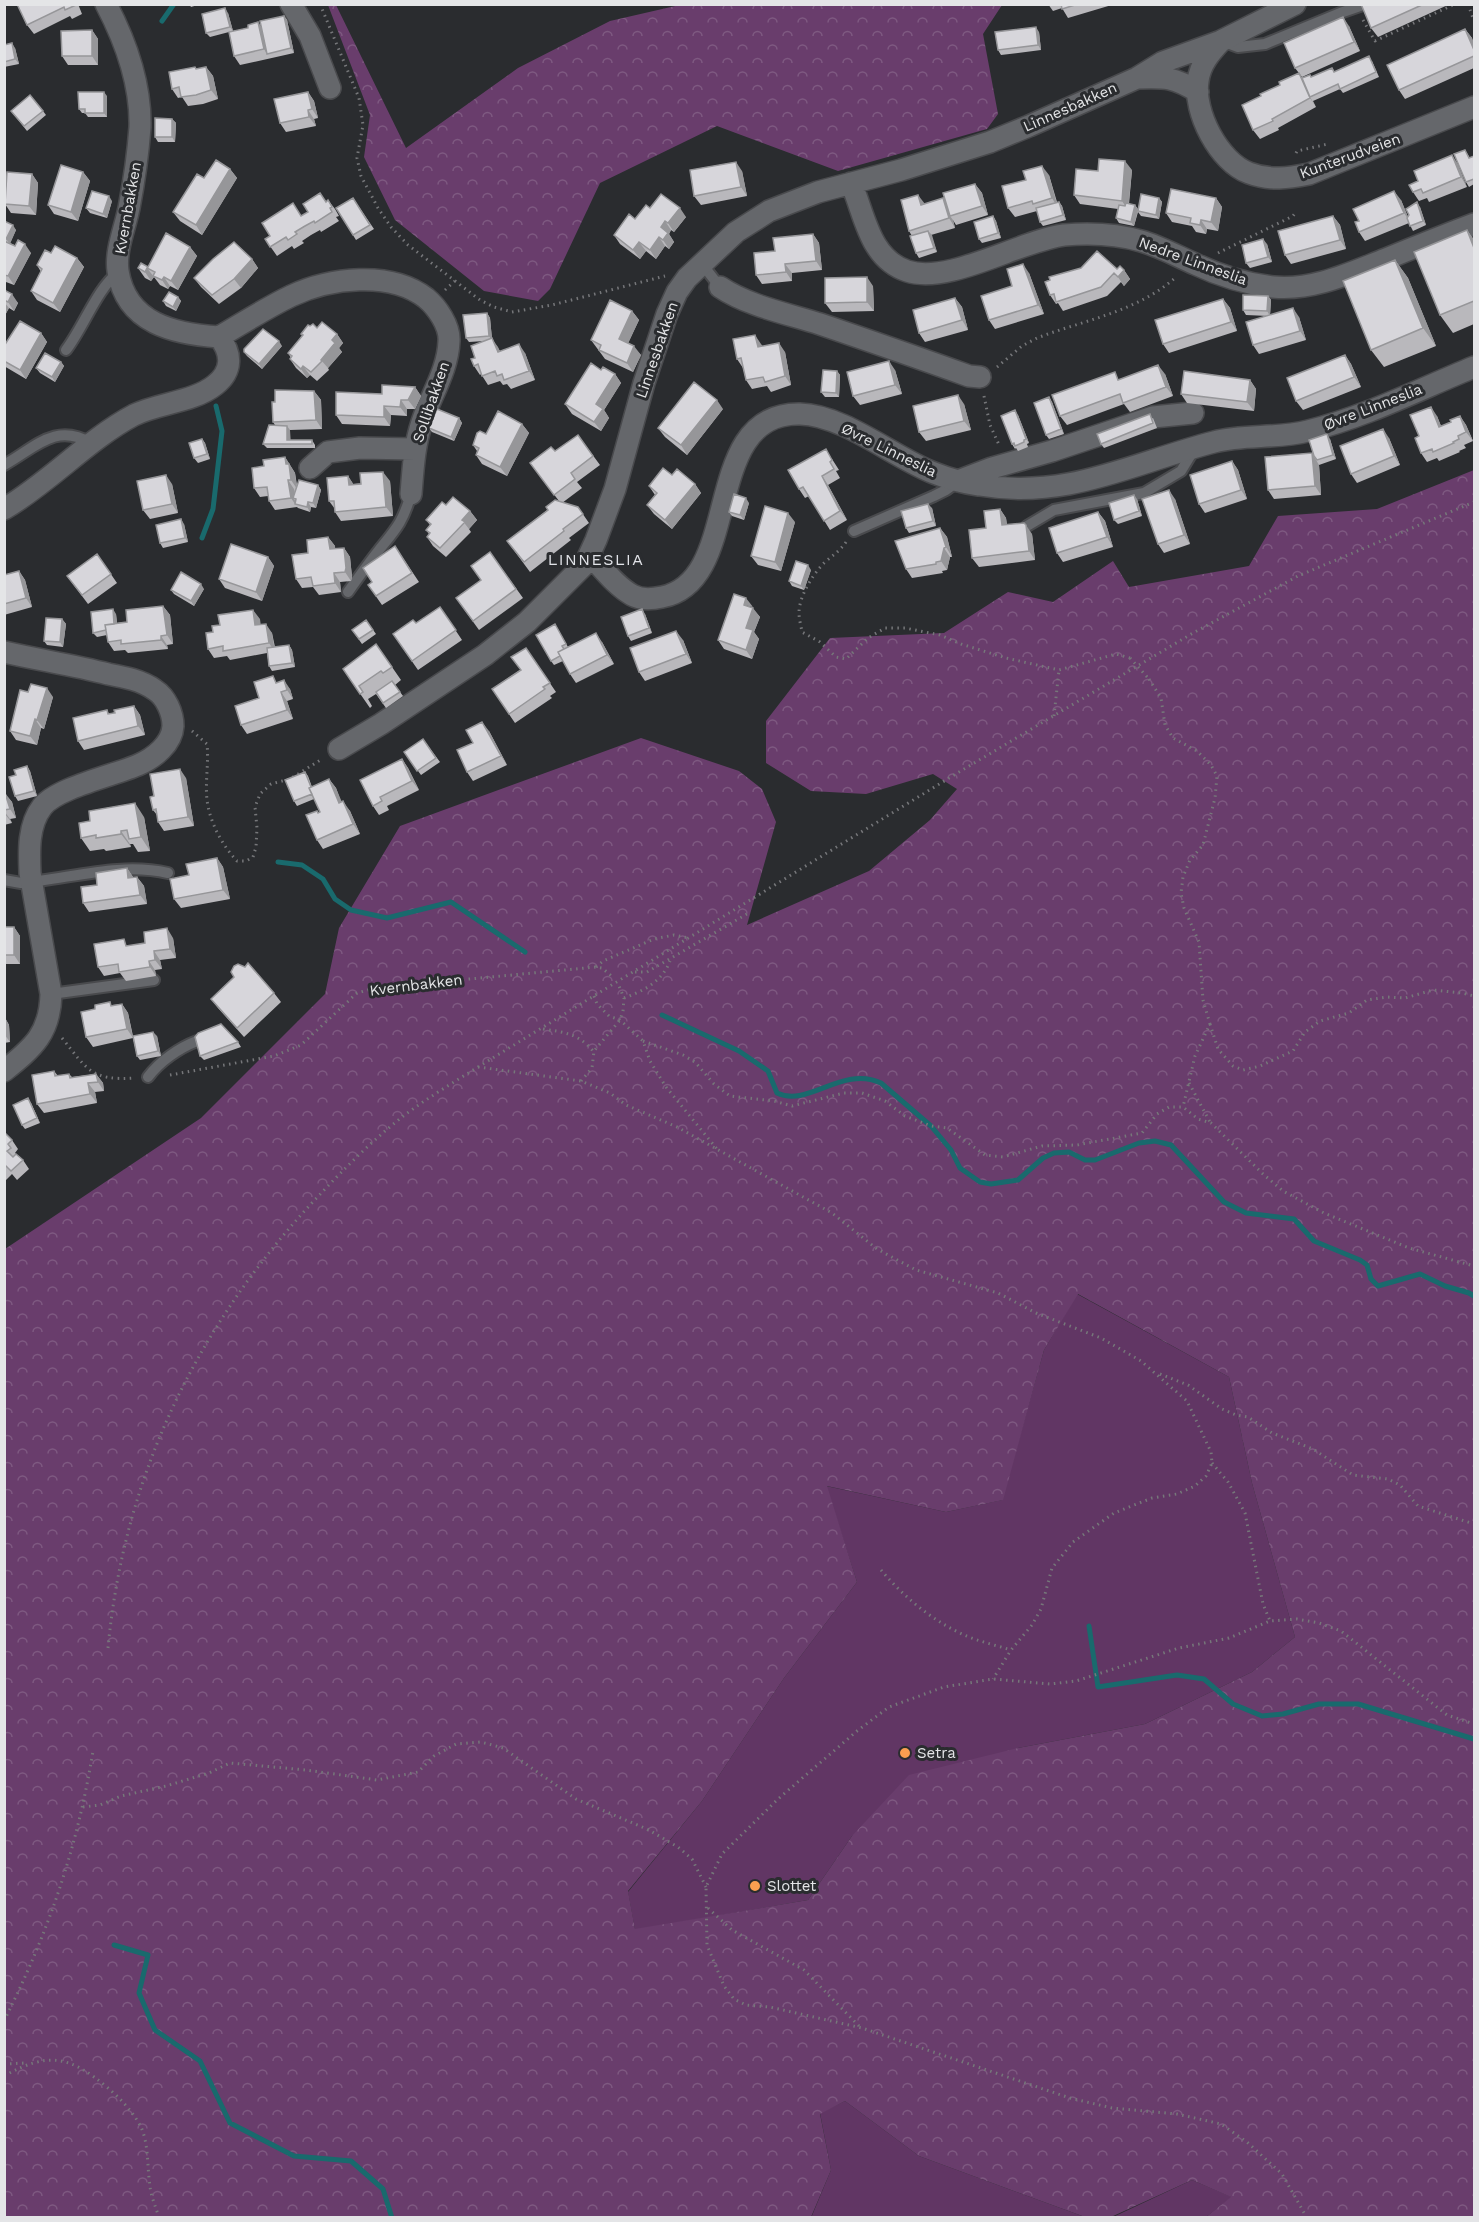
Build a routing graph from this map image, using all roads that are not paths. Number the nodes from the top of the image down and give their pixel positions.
1 (106, 4) edge
2 (291, 4) edge
3 (1295, 4) edge
4 (1360, 6) edge
5 (1221, 41) junction
6 (1137, 78) junction
7 (330, 88) dead end
8 (1198, 92) junction
9 (1474, 107) edge
10 (851, 183) junction
11 (1474, 224) edge
12 (694, 271) junction
13 (118, 273) junction
14 (720, 287) joint
15 (219, 337) junction
16 (66, 350) dead end
17 (1474, 367) edge
18 (980, 377) road end
19 (1193, 413) dead end
20 (92, 443) junction
21 (1195, 447) junction
22 (415, 449) junction
23 (4, 465) edge
24 (310, 468) dead end
25 (957, 482) junction
26 (411, 494) joint
27 (4, 509) edge
28 (1027, 526) edge
29 (854, 531) road end
30 (590, 555) junction
31 (348, 592) dead end
32 (4, 652) edge
33 (339, 749) road end
34 (168, 873) dead end
35 (4, 880) edge
36 (31, 883) junction
37 (154, 980) dead end
38 (51, 994) junction
39 (197, 1041) edge
40 (4, 1071) edge
41 (148, 1077) road end

1 - 13 street, Kvernbakken
2 - 7 street
3 - 5 street, Linnesbakken
4 - 5 lane
5 - 6 street, Linnesbakken
5 - 8 street, Kunterudveien
6 - 8 street
6 - 10 street, Linnesbakken
8 - 9 street, Kunterudveien
10 - 11 street, Nedre Linneslia
10 - 12 street, Linnesbakken
12 - 14 lane
12 - 30 street, Linnesbakken
13 - 15 street, Kvernbakken
13 - 16 lane
14 - 18 street
15 - 20 street
15 - 22 street, Sollibakken
17 - 21 street, Øvre Linneslia
19 - 25 street
20 - 23 lane
20 - 27 street
21 - 25 street, Øvre Linneslia
21 - 28 lane
22 - 24 street, Sollibakken
22 - 26 street, Sollibakken
25 - 29 lane
25 - 30 street, Øvre Linneslia
26 - 31 lane, Sollibakken
30 - 33 street, Linnesbakken
32 - 36 street
34 - 36 lane
35 - 36 lane
36 - 38 street
37 - 38 lane
38 - 40 street
39 - 41 lane

